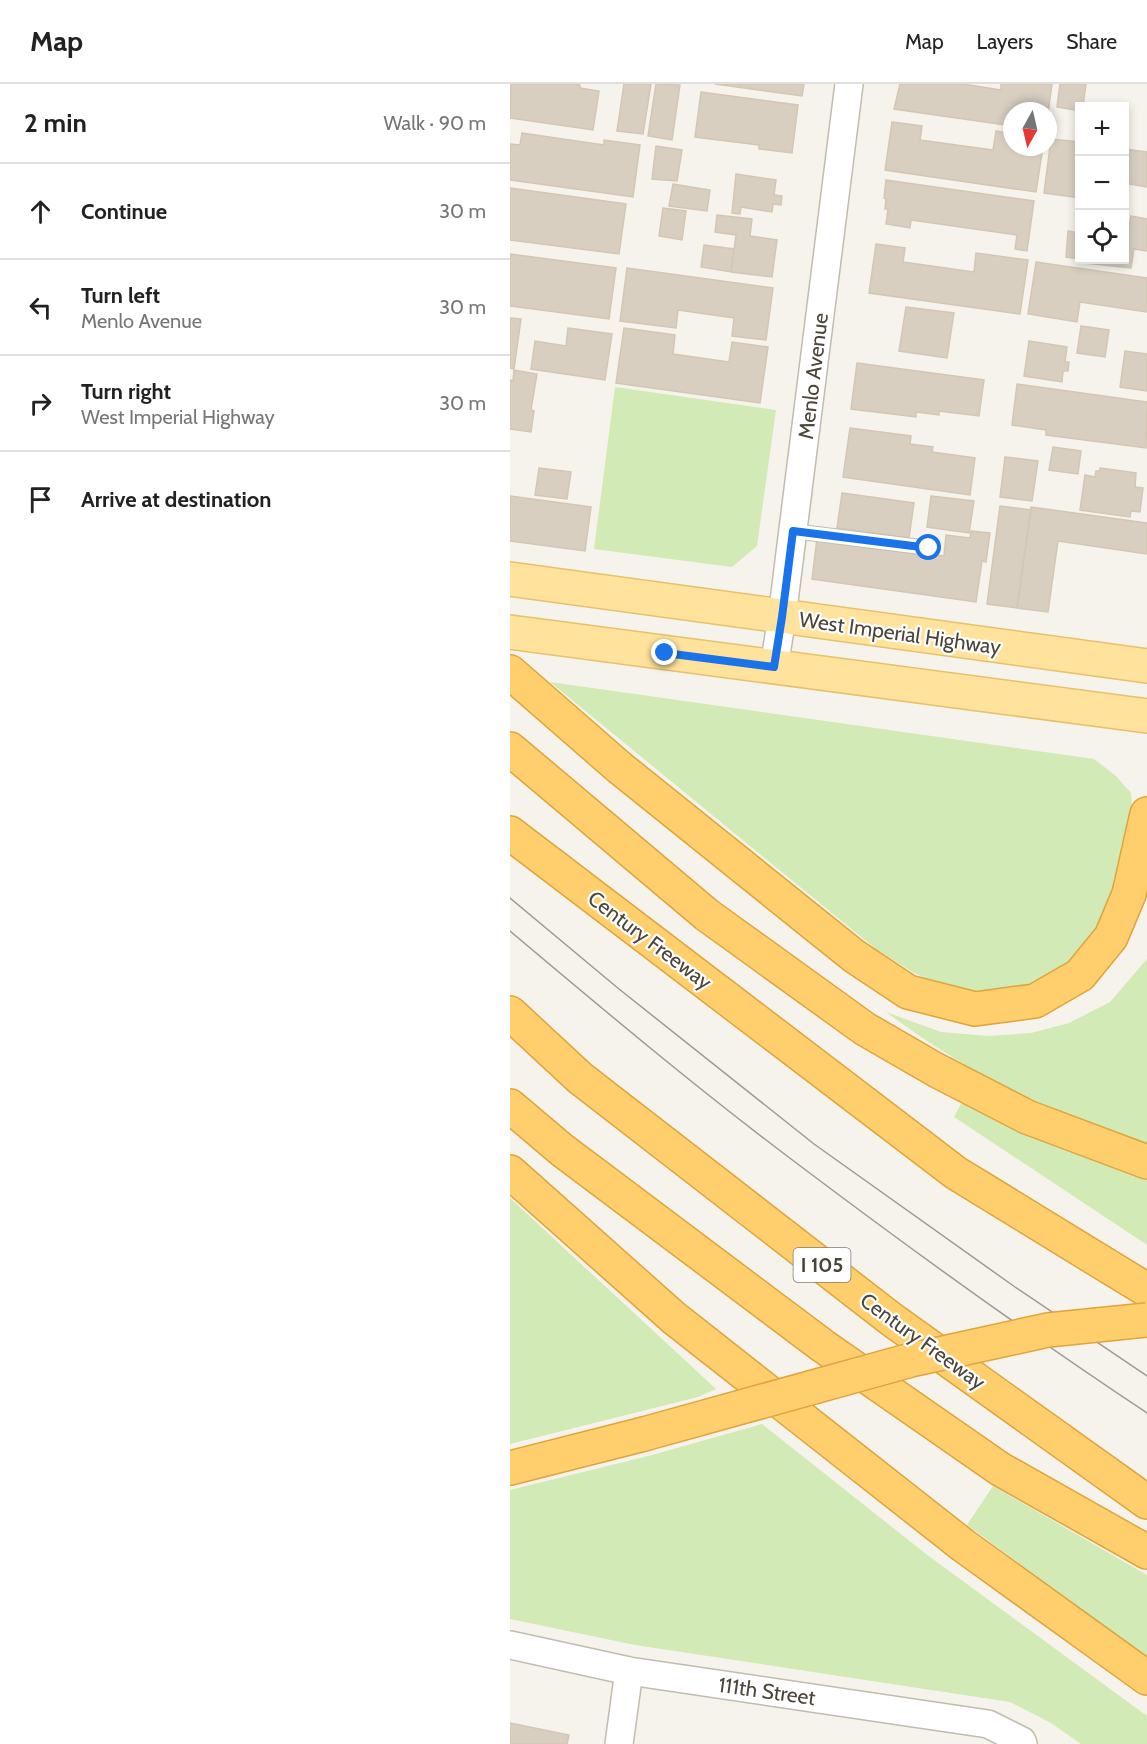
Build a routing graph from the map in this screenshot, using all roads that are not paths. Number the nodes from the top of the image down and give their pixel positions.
1 (849, 84) edge
2 (793, 531) junction
3 (929, 548) dead end
4 (510, 579) edge
5 (782, 617) junction
6 (510, 632) edge
7 (1147, 666) edge
8 (774, 667) junction
9 (510, 672) edge
10 (1147, 716) edge
11 (510, 749) edge
12 (1147, 814) edge
13 (510, 833) edge
14 (510, 1013) edge
15 (510, 1106) edge
16 (1147, 1162) edge
17 (510, 1172) edge
18 (1147, 1290) edge
19 (1147, 1320) edge
20 (510, 1468) edge
21 (1147, 1502) edge
22 (1147, 1552) edge
23 (510, 1645) edge
24 (629, 1671) junction
25 (1147, 1678) edge
26 (1024, 1743) edge
27 (619, 1744) edge

1 - 2 street, Menlo Avenue
2 - 3 lane
2 - 5 street, Menlo Avenue
4 - 5 main road, West Imperial Highway
5 - 7 main road, West Imperial Highway
5 - 8 street, Menlo Avenue
6 - 8 main road
8 - 10 main road
9 - 12 highway
11 - 16 highway
13 - 18 highway, Century Freeway
14 - 21 highway, Century Freeway / I 105
15 - 22 highway
17 - 25 highway
19 - 20 highway, bridge
23 - 24 street, 111th Street
24 - 26 street, 111th Street
24 - 27 street

